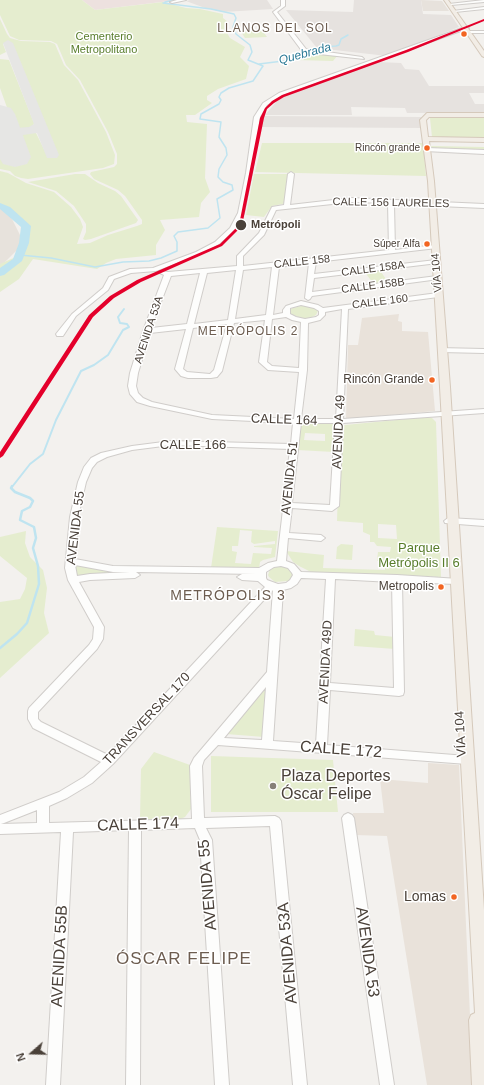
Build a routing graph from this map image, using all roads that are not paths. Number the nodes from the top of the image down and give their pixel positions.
1 (184, 0) edge
2 (283, 0) edge
3 (448, 1) edge
4 (484, 1) edge
5 (172, 2) dead end
6 (484, 8) edge
7 (455, 11) junction
8 (484, 28) edge
9 (467, 30) junction
10 (484, 32) edge
11 (484, 51) edge
12 (484, 55) edge
13 (362, 58) dead end
14 (484, 115) edge
15 (426, 139) junction
16 (484, 140) edge
17 (427, 150) junction
18 (484, 152) edge
19 (291, 174) dead end
20 (391, 201) junction
21 (432, 204) junction
22 (287, 205) junction
23 (484, 206) edge
24 (435, 247) junction
25 (392, 252) junction
26 (313, 260) junction
27 (436, 262) junction
28 (276, 265) junction
29 (240, 268) junction
30 (154, 270) junction
31 (204, 271) junction
32 (168, 274) junction
33 (311, 276) junction
34 (437, 278) junction
35 (309, 294) junction
36 (438, 297) junction
37 (307, 304) junction
38 (345, 310) junction
39 (322, 311) junction
40 (287, 315) junction
41 (268, 317) junction
42 (305, 321) junction
43 (231, 322) junction
44 (191, 326) junction
45 (147, 331) junction
46 (60, 334) dead end
47 (442, 350) junction
48 (484, 351) edge
49 (302, 370) junction
50 (132, 386) joint
51 (484, 411) edge
52 (445, 414) junction
53 (296, 421) junction
54 (339, 422) junction
55 (294, 447) junction
56 (94, 460) joint
57 (288, 505) junction
58 (450, 521) junction
59 (484, 523) edge
60 (284, 535) junction
61 (321, 538) dead end
62 (70, 561) junction
63 (281, 563) junction
64 (261, 574) junction
65 (298, 575) junction
66 (331, 576) junction
67 (397, 578) junction
68 (73, 580) junction
69 (454, 581) junction
70 (275, 587) junction
71 (272, 673) junction
72 (325, 686) junction
73 (215, 741) junction
74 (267, 745) junction
75 (321, 748) junction
76 (465, 760) junction
77 (110, 761) junction
78 (43, 804) junction
79 (348, 818) dead end
80 (0, 820) edge
81 (275, 821) joint
82 (198, 823) junction
83 (135, 826) junction
84 (67, 827) junction
85 (44, 828) junction
86 (0, 829) edge
87 (480, 975) edge
88 (484, 1030) edge
89 (53, 1085) edge
90 (133, 1085) edge
91 (222, 1085) edge
92 (300, 1085) edge
93 (387, 1085) edge
94 (481, 1085) edge

1 - 5 street
2 - 13 street
3 - 4 street
3 - 7 main road
3 - 9 main road
6 - 7 street
7 - 9 main road
8 - 9 street
9 - 10 street
9 - 11 main road
9 - 12 main road
9 - 30 street
14 - 15 main road, VÍA 104
15 - 16 main road
15 - 17 main road, VÍA 104
17 - 18 street
17 - 21 main road, VÍA 104
19 - 22 street
20 - 21 street, CALLE 156 LAURELES
20 - 22 street, CALLE 156 LAURELES
20 - 25 street
21 - 23 street, CALLE 156 LAURELES
21 - 24 main road, VÍA 104
22 - 29 street, CALLE 156 LAURELES
24 - 25 street, CALLE 158
24 - 27 main road, VÍA 104
25 - 26 street, CALLE 158
26 - 28 street, CALLE 158
26 - 33 street
27 - 33 street, CALLE 158A
27 - 34 main road, VÍA 104
28 - 29 street, CALLE 158
28 - 41 street
29 - 31 street, CALLE 158
29 - 43 street
30 - 32 street
30 - 46 street
31 - 32 street, CALLE 158
31 - 44 street
32 - 45 street, AVENIDA 53A
33 - 35 street
34 - 35 street, CALLE 158B
34 - 36 main road, VÍA 104
35 - 37 street
36 - 38 street, CALLE 160
36 - 39 street, CALLE 160
36 - 47 main road, VÍA 104
37 - 39 street
37 - 40 street
38 - 39 street, CALLE 160
38 - 54 street, AVENIDA 49
39 - 42 street
40 - 41 street
40 - 42 street
41 - 43 street
41 - 49 street
42 - 49 street, AVENIDA 51
43 - 44 street
43 - 44 street
44 - 45 street
45 - 50 street, AVENIDA 53A
47 - 48 street
47 - 52 main road, VÍA 104
49 - 53 street, AVENIDA 51
50 - 53 street, CALLE 164
51 - 52 street, CALLE 164
52 - 54 street, CALLE 164
52 - 58 main road, VÍA 104
53 - 54 street, CALLE 164
53 - 55 street, AVENIDA 51
54 - 57 street, AVENIDA 49
55 - 56 street, CALLE 166
55 - 57 street, AVENIDA 51
56 - 62 street, AVENIDA 55
57 - 60 street, AVENIDA 51
58 - 59 street
58 - 69 main road, VÍA 104
60 - 61 street
60 - 63 street, AVENIDA 51
62 - 64 street
62 - 68 street, AVENIDA 55
63 - 64 street
63 - 65 street
64 - 68 street
64 - 70 street
65 - 66 street
65 - 70 street
66 - 67 street
66 - 72 street, AVENIDA 49D
67 - 69 street
67 - 72 street
68 - 77 street, AVENIDA 55
69 - 76 main road, VÍA 104
70 - 71 street
70 - 77 street, TRANSVERSAL 170
71 - 73 street
71 - 74 street
72 - 75 street, AVENIDA 49D
73 - 74 street, CALLE 172
73 - 82 street, AVENIDA 55
74 - 75 street, CALLE 172
75 - 76 street, CALLE 172
76 - 87 main road, VÍA 104
77 - 78 street, TRANSVERSAL 170
78 - 80 street, TRANSVERSAL 170
78 - 85 street
79 - 93 street, AVENIDA 53
81 - 82 street, CALLE 174
81 - 92 street, AVENIDA 53A
82 - 83 street, CALLE 174
82 - 91 street, AVENIDA 55
83 - 84 street, CALLE 174
83 - 90 street
84 - 85 street, CALLE 174
84 - 89 street, AVENIDA 55B
85 - 86 street, CALLE 174
87 - 88 main road, VÍA 104
87 - 94 main road, VÍA 104

